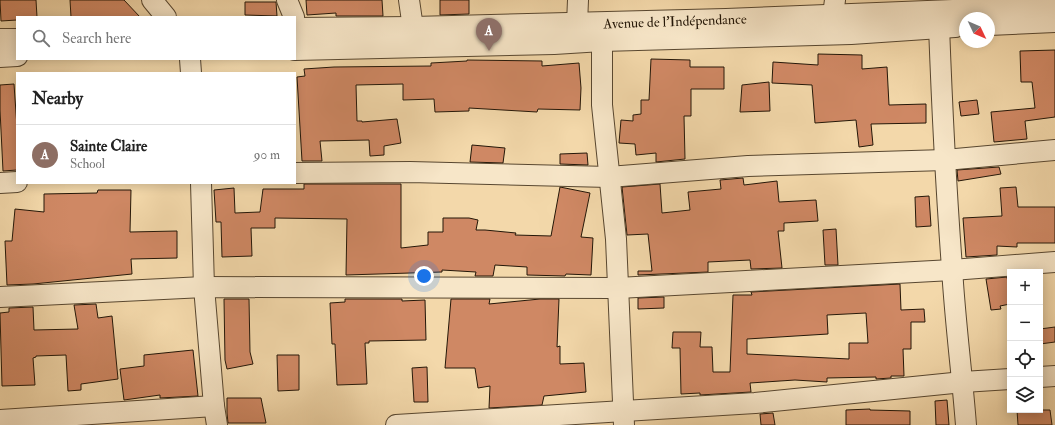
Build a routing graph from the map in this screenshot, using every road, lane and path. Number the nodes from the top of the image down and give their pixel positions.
1 (152, 0) edge
2 (288, 0) edge
3 (409, 0) edge
4 (578, 0) edge
5 (1055, 5) edge
6 (834, 8) edge
7 (165, 16) edge
8 (293, 16) edge
9 (953, 16) edge
10 (1055, 21) edge
11 (578, 24) junction
12 (995, 24) edge
13 (296, 28) edge
14 (413, 28) junction
15 (0, 40) edge
16 (16, 40) edge
17 (602, 40) junction
18 (16, 55) edge
19 (0, 56) edge
20 (190, 60) edge
21 (191, 72) edge
22 (1055, 150) edge
23 (945, 160) junction
24 (296, 173) edge
25 (609, 176) junction
26 (0, 182) edge
27 (16, 182) edge
28 (201, 184) edge
29 (1055, 262) edge
30 (952, 270) junction
31 (204, 287) junction
32 (618, 288) junction
33 (0, 297) edge
34 (1055, 376) edge
35 (1043, 377) edge
36 (1007, 379) edge
37 (963, 382) junction
38 (215, 416) edge
39 (624, 418) edge
40 (0, 420) edge
41 (396, 425) edge
42 (966, 425) edge

1 - 7 street
2 - 8 street
3 - 14 street
4 - 11 street
5 - 9 street, Avenue de l'Indépendance
6 - 9 street, Avenue de l'Indépendance
6 - 11 street, Avenue de l'Indépendance
9 - 17 street, Avenue de l'Indépendance
9 - 23 street
10 - 12 street
11 - 14 street, Avenue de l'Indépendance
13 - 14 street, Avenue de l'Indépendance
13 - 17 street, Avenue de l'Indépendance
15 - 16 street
17 - 25 street
18 - 19 street
20 - 21 street
22 - 23 street
23 - 25 street
23 - 30 street
24 - 25 street
25 - 32 street
26 - 27 street
28 - 31 street
29 - 30 street
30 - 32 street
30 - 37 street
31 - 32 street
31 - 33 street
31 - 38 street
32 - 39 street
34 - 35 street
36 - 37 street
37 - 39 street
37 - 42 street
38 - 40 street
39 - 41 street

